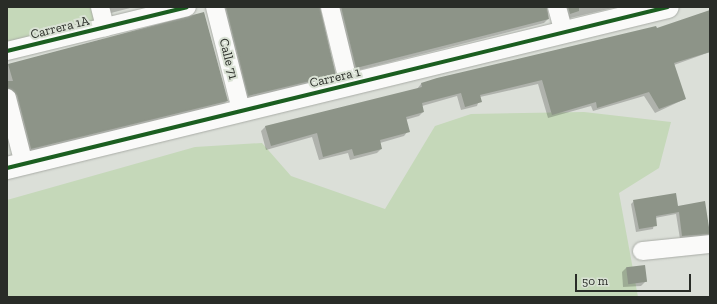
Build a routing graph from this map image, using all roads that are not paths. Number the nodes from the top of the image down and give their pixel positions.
1 (100, 7) edge
2 (187, 7) edge
3 (215, 7) edge
4 (330, 7) edge
5 (557, 7) edge
6 (668, 7) edge
7 (104, 27) junction
8 (564, 33) junction
9 (7, 51) edge
10 (349, 85) junction
11 (7, 98) edge
12 (241, 110) junction
13 (15, 166) edge
14 (710, 244) edge
15 (642, 250) dead end

1 - 7 street
2 - 7 street, Carrera 1A
3 - 12 street, Calle 71
4 - 10 street
5 - 8 street
6 - 8 street, Carrera 1
7 - 9 street, Carrera 1A
8 - 10 street, Carrera 1
10 - 12 street, Carrera 1
11 - 13 street
12 - 13 street, Carrera 1
14 - 15 street

